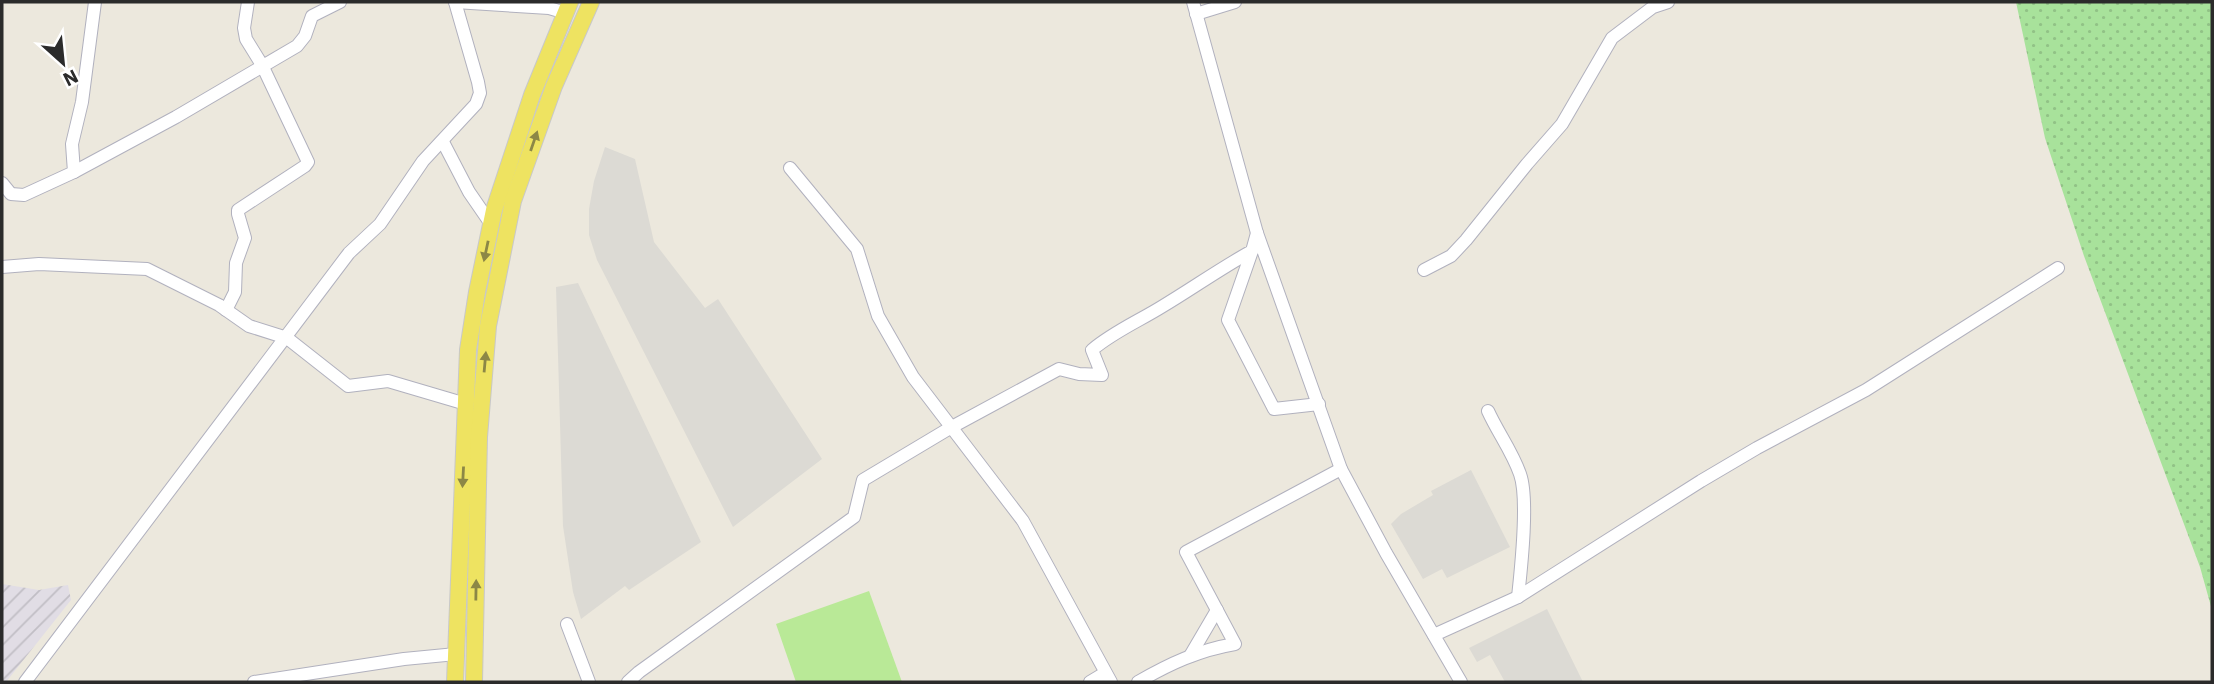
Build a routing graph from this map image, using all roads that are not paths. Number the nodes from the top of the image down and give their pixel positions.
1 (96, 2) edge
2 (248, 2) edge
3 (340, 2) edge
4 (455, 2) edge
5 (591, 2) edge
6 (1235, 2) edge
7 (1668, 2) edge
8 (568, 8) edge
9 (1195, 8) edge
10 (262, 65) junction
11 (443, 142) junction
12 (790, 168) dead end
13 (74, 172) junction
14 (2, 183) edge
15 (491, 224) junction
16 (1257, 233) junction
17 (1252, 251) junction
18 (2, 267) edge
19 (2058, 268) dead end
20 (1424, 270) dead end
21 (226, 310) junction
22 (287, 338) junction
23 (466, 404) junction
24 (1319, 404) junction
25 (1488, 411) dead end
26 (950, 428) junction
27 (1341, 469) junction
28 (1518, 597) junction
29 (1217, 610) junction
30 (567, 624) dead end
31 (1434, 635) junction
32 (475, 639) junction
33 (456, 646) junction
34 (1190, 656) junction
35 (1108, 678) edge
36 (25, 682) edge
37 (254, 682) edge
38 (455, 682) edge
39 (474, 682) edge
40 (589, 682) edge
41 (628, 682) edge
42 (1090, 682) edge
43 (1138, 682) edge
44 (1461, 682) edge

1 - 13 street
2 - 10 street
3 - 10 street
4 - 8 street
4 - 11 street
32 -> 5 main road
6 - 9 street
7 - 20 street
8 - 15 main road
9 - 16 street
10 - 13 street
10 - 21 street
11 - 15 street
11 - 22 street
12 - 26 street
13 - 14 street
15 -> 23 main road
16 - 17 street
16 - 24 street
17 - 24 street
17 - 26 street
18 - 21 street
19 - 28 street
21 - 22 street
22 - 23 street
22 - 36 street
23 -> 33 main road
24 - 27 street
25 - 28 street
26 - 35 street
26 - 41 street
27 - 29 street
27 - 31 street
28 - 31 street
29 - 34 street
29 - 34 street
30 - 40 street
31 - 44 street
32 - 33 main road
32 - 39 main road
33 - 37 street
33 - 38 main road
34 - 43 street
35 - 42 street

